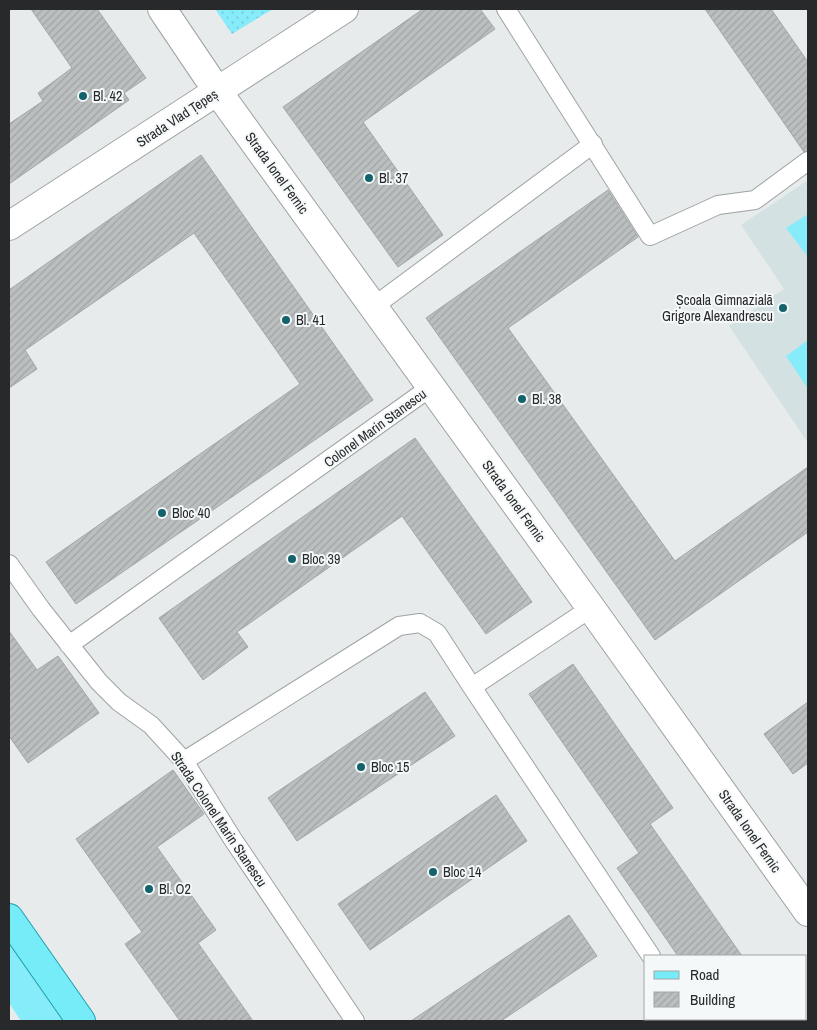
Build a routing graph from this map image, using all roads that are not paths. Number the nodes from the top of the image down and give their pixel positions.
1 (162, 9) edge
2 (344, 9) edge
3 (506, 9) edge
4 (218, 92) junction
5 (593, 144) junction
6 (808, 161) edge
7 (9, 226) edge
8 (373, 307) junction
9 (431, 387) junction
10 (9, 564) edge
11 (591, 608) junction
12 (70, 645) junction
13 (472, 687) junction
14 (184, 761) junction
15 (808, 912) edge
16 (9, 918) edge
17 (650, 955) edge
18 (81, 1021) edge
19 (354, 1021) edge

1 - 4 street, Strada Ionel Fernic
2 - 4 street, Strada Vlad Țepeș
3 - 5 lane
4 - 7 street, Strada Vlad Țepeș
4 - 8 street, Strada Ionel Fernic
5 - 6 lane
5 - 8 lane
8 - 9 street, Strada Ionel Fernic
9 - 11 street, Strada Ionel Fernic
9 - 12 lane, Colonel Marin Stanescu
10 - 12 lane, Strada Colonel Marin Stanescu
11 - 13 lane
11 - 15 street, Strada Ionel Fernic
12 - 14 lane, Strada Colonel Marin Stanescu
13 - 14 lane
13 - 17 lane
14 - 19 lane, Strada Colonel Marin Stanescu
16 - 18 main road

